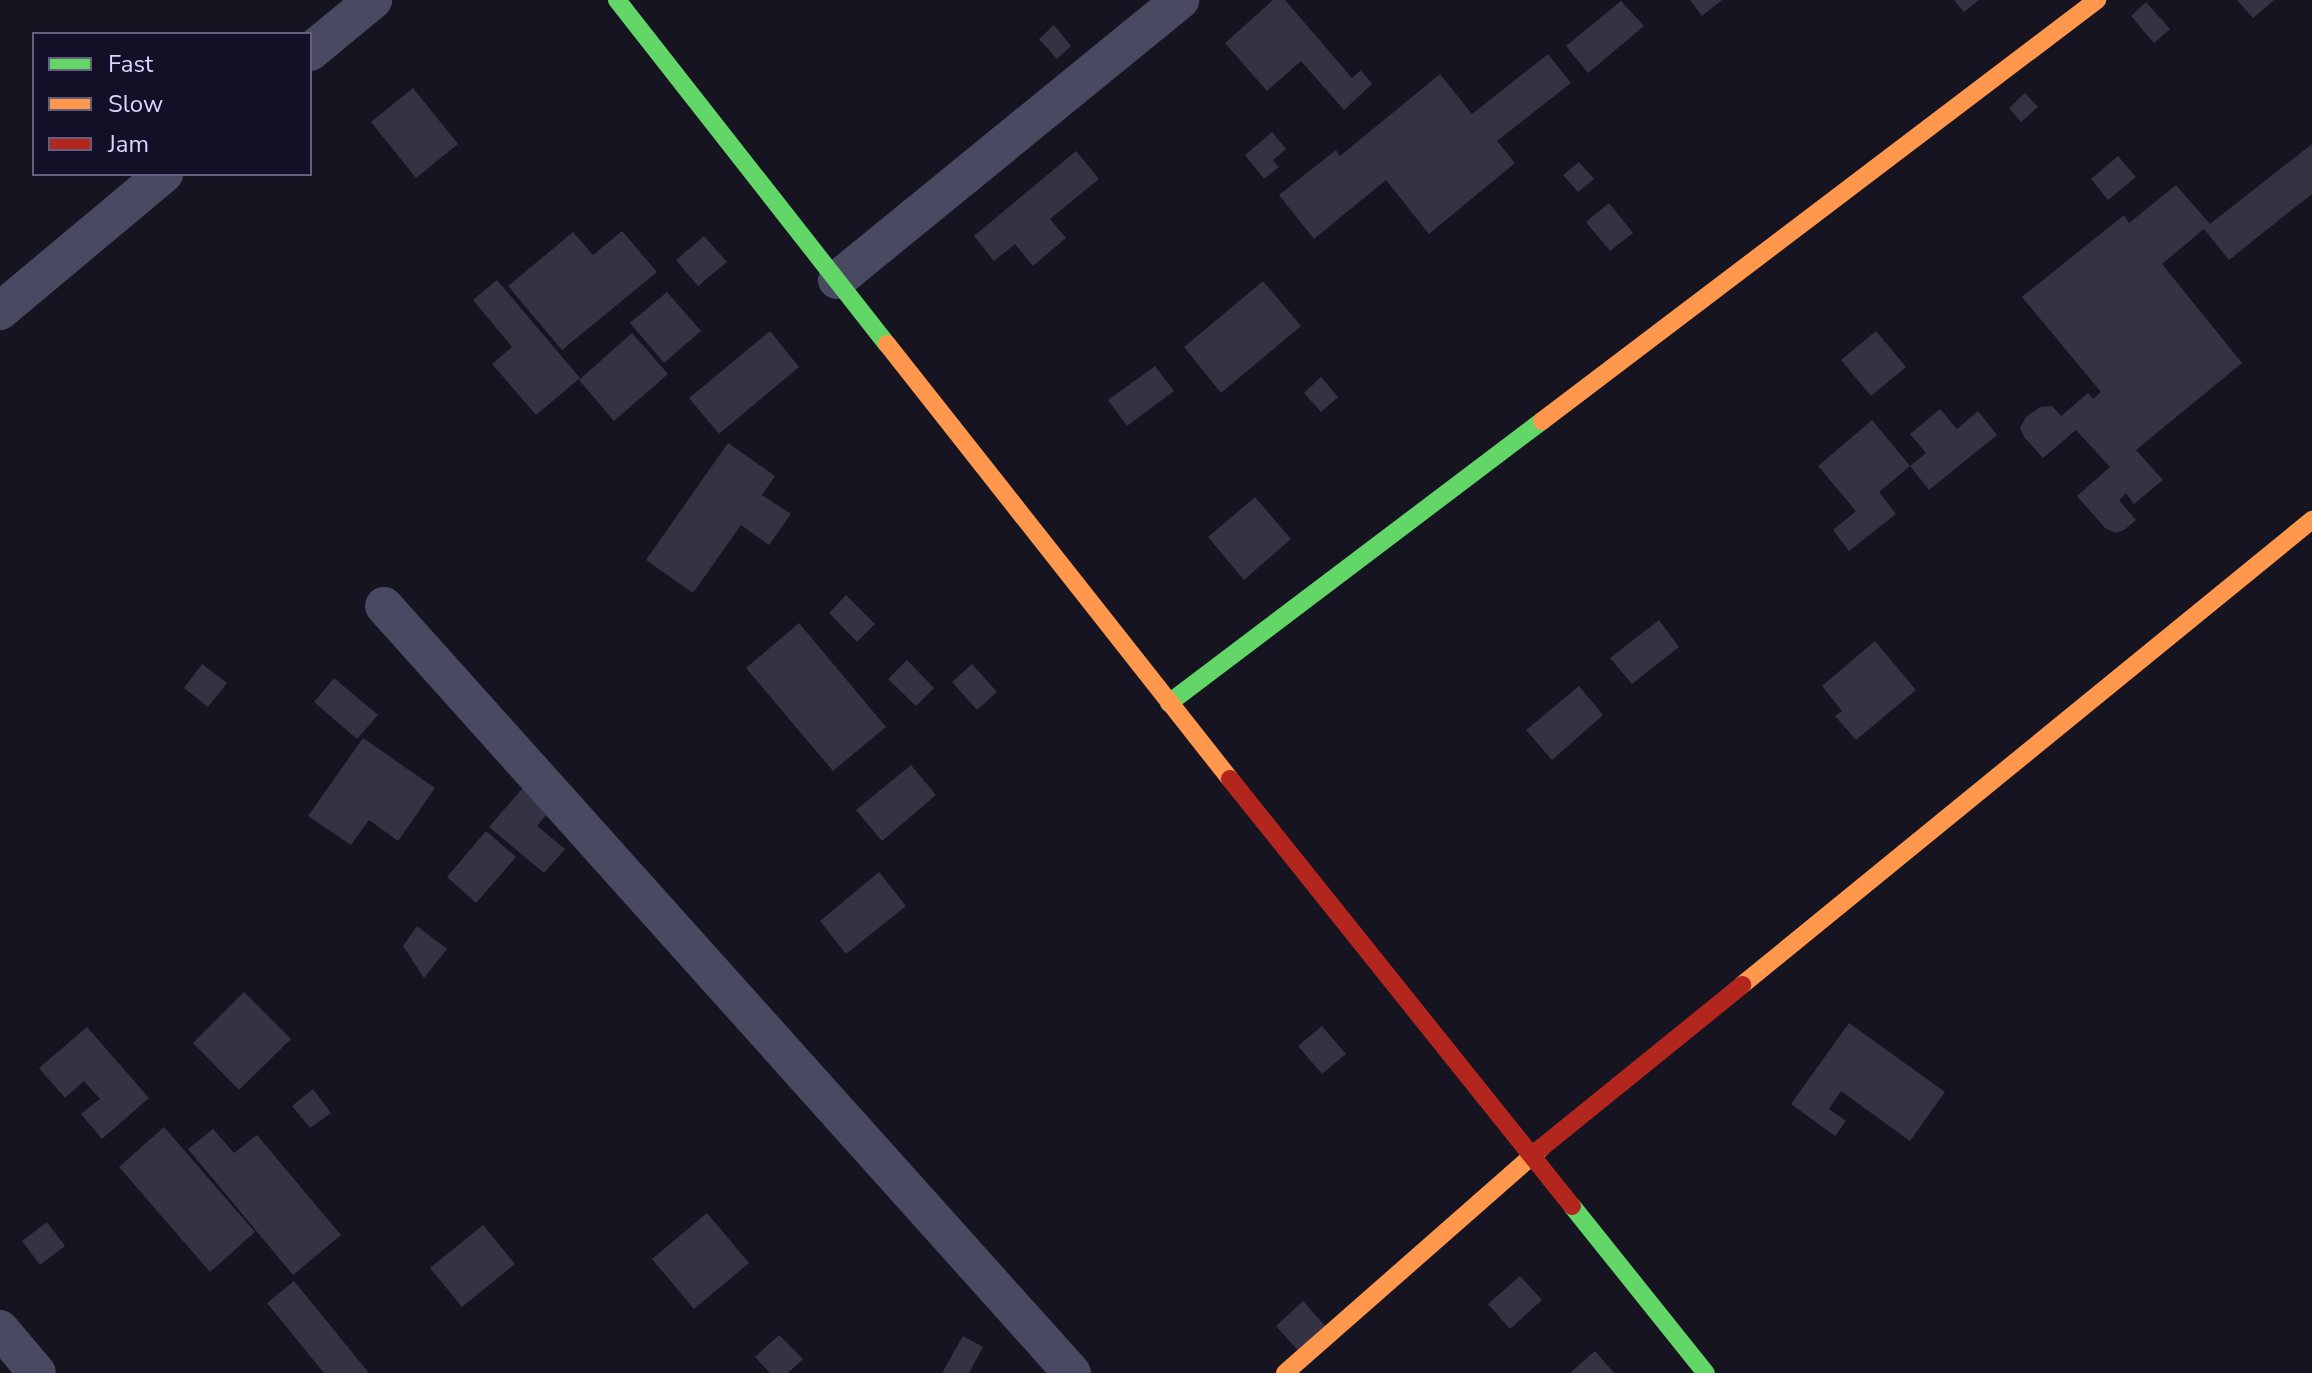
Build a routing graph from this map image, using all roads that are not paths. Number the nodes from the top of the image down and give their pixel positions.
1 (373, 0) edge
2 (617, 0) edge
3 (1180, 0) edge
4 (2097, 0) edge
5 (312, 50) edge
6 (162, 176) edge
7 (837, 280) junction
8 (0, 311) edge
9 (2312, 520) edge
10 (384, 606) dead end
11 (1169, 703) junction
12 (1531, 1157) junction
13 (0, 1329) edge
14 (37, 1373) edge
15 (1072, 1373) edge
16 (1285, 1373) edge
17 (1706, 1373) edge

1 - 5 street
2 - 7 street
3 - 7 street
4 - 11 street
6 - 8 street
7 - 11 street
9 - 12 street
10 - 15 street
11 - 12 street
12 - 16 street
12 - 17 street
13 - 14 street

